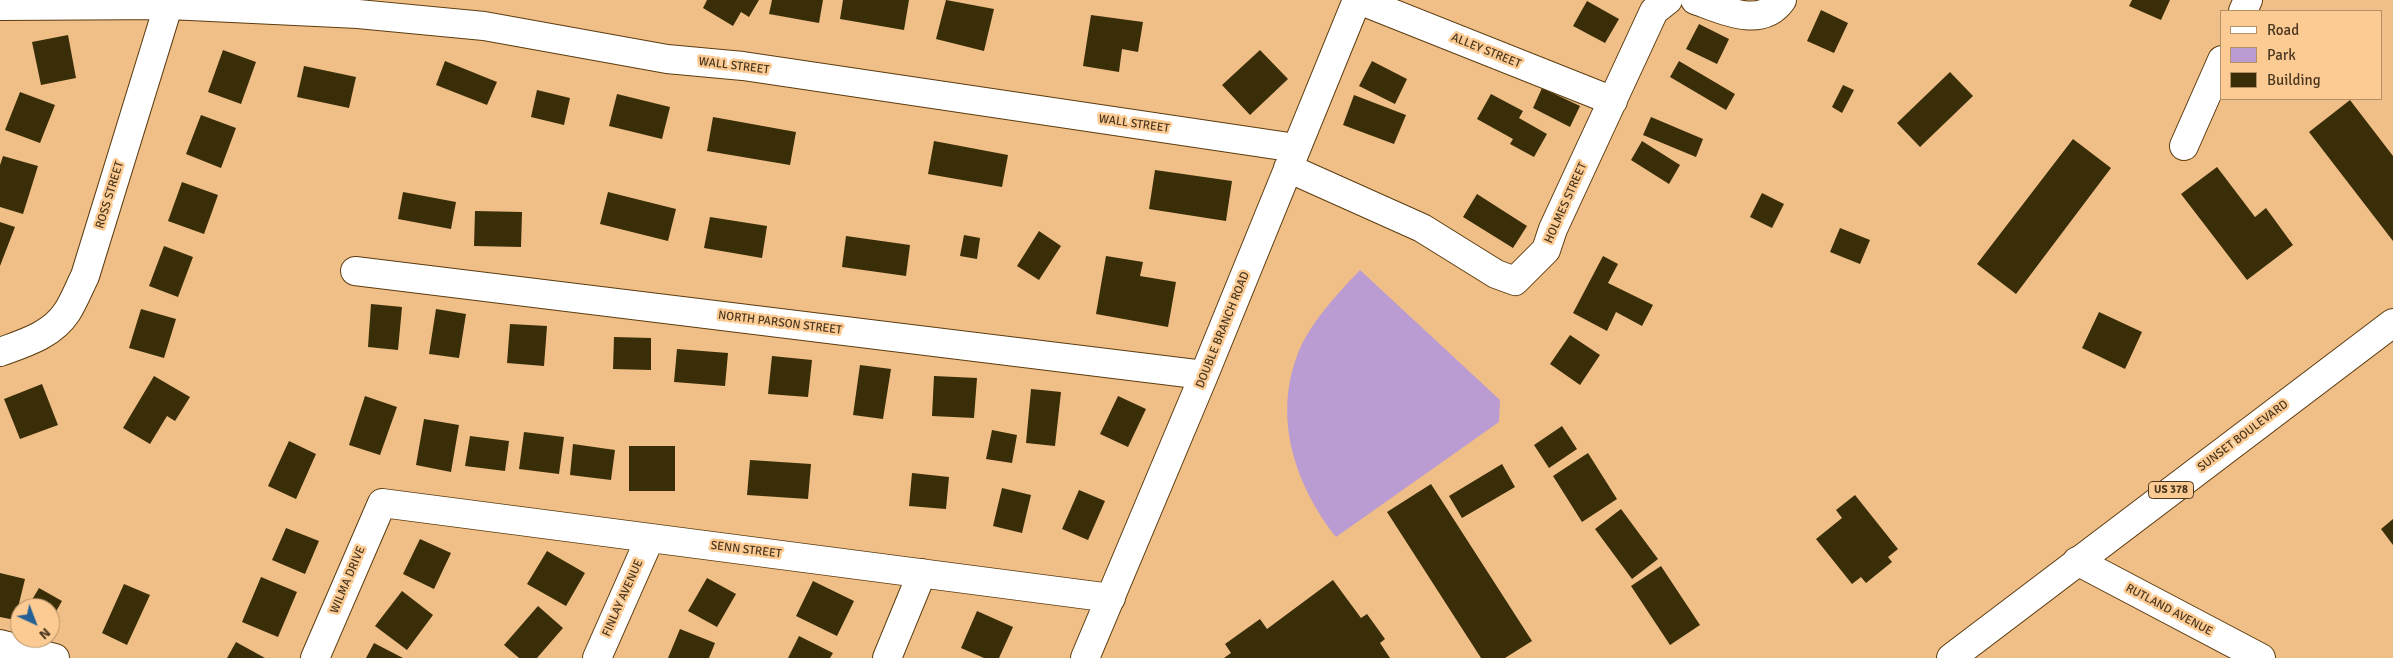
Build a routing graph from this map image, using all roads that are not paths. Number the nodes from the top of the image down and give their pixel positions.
1 (1358, 0) edge
2 (1668, 0) edge
3 (1695, 0) edge
4 (1782, 0) edge
5 (170, 2) edge
6 (0, 6) edge
7 (2220, 65) edge
8 (1613, 101) junction
9 (2184, 146) dead end
10 (1292, 158) junction
11 (355, 271) dead end
12 (2393, 323) edge
13 (0, 352) edge
14 (1204, 375) junction
15 (382, 503) joint
16 (650, 538) junction
17 (2077, 561) junction
18 (922, 573) junction
19 (1111, 598) junction
20 (0, 644) edge
21 (55, 658) edge
22 (315, 658) edge
23 (597, 658) edge
24 (887, 658) edge
25 (1086, 658) edge
26 (1951, 658) edge
27 (2261, 658) edge

1 - 8 street, ALLEY STREET
1 - 10 street, DOUBLE BRANCH ROAD
2 - 8 street, HOLMES STREET
3 - 4 street
5 - 6 street
5 - 10 street, WALL STREET
5 - 13 street, ROSS STREET
7 - 9 street
8 - 10 street, HOLMES STREET
10 - 14 street, DOUBLE BRANCH ROAD
11 - 14 street, NORTH PARSON STREET
12 - 17 street, SUNSET BOULEVARD / US 378
14 - 19 street, DOUBLE BRANCH ROAD
15 - 16 street, SENN STREET
15 - 22 street, WILMA DRIVE
16 - 18 street, SENN STREET
16 - 23 street, FINLAY AVENUE
17 - 26 street, SUNSET BOULEVARD / US 378
17 - 27 street, RUTLAND AVENUE
18 - 19 street, SENN STREET
18 - 24 street
19 - 25 street, DOUBLE BRANCH ROAD
20 - 21 street

